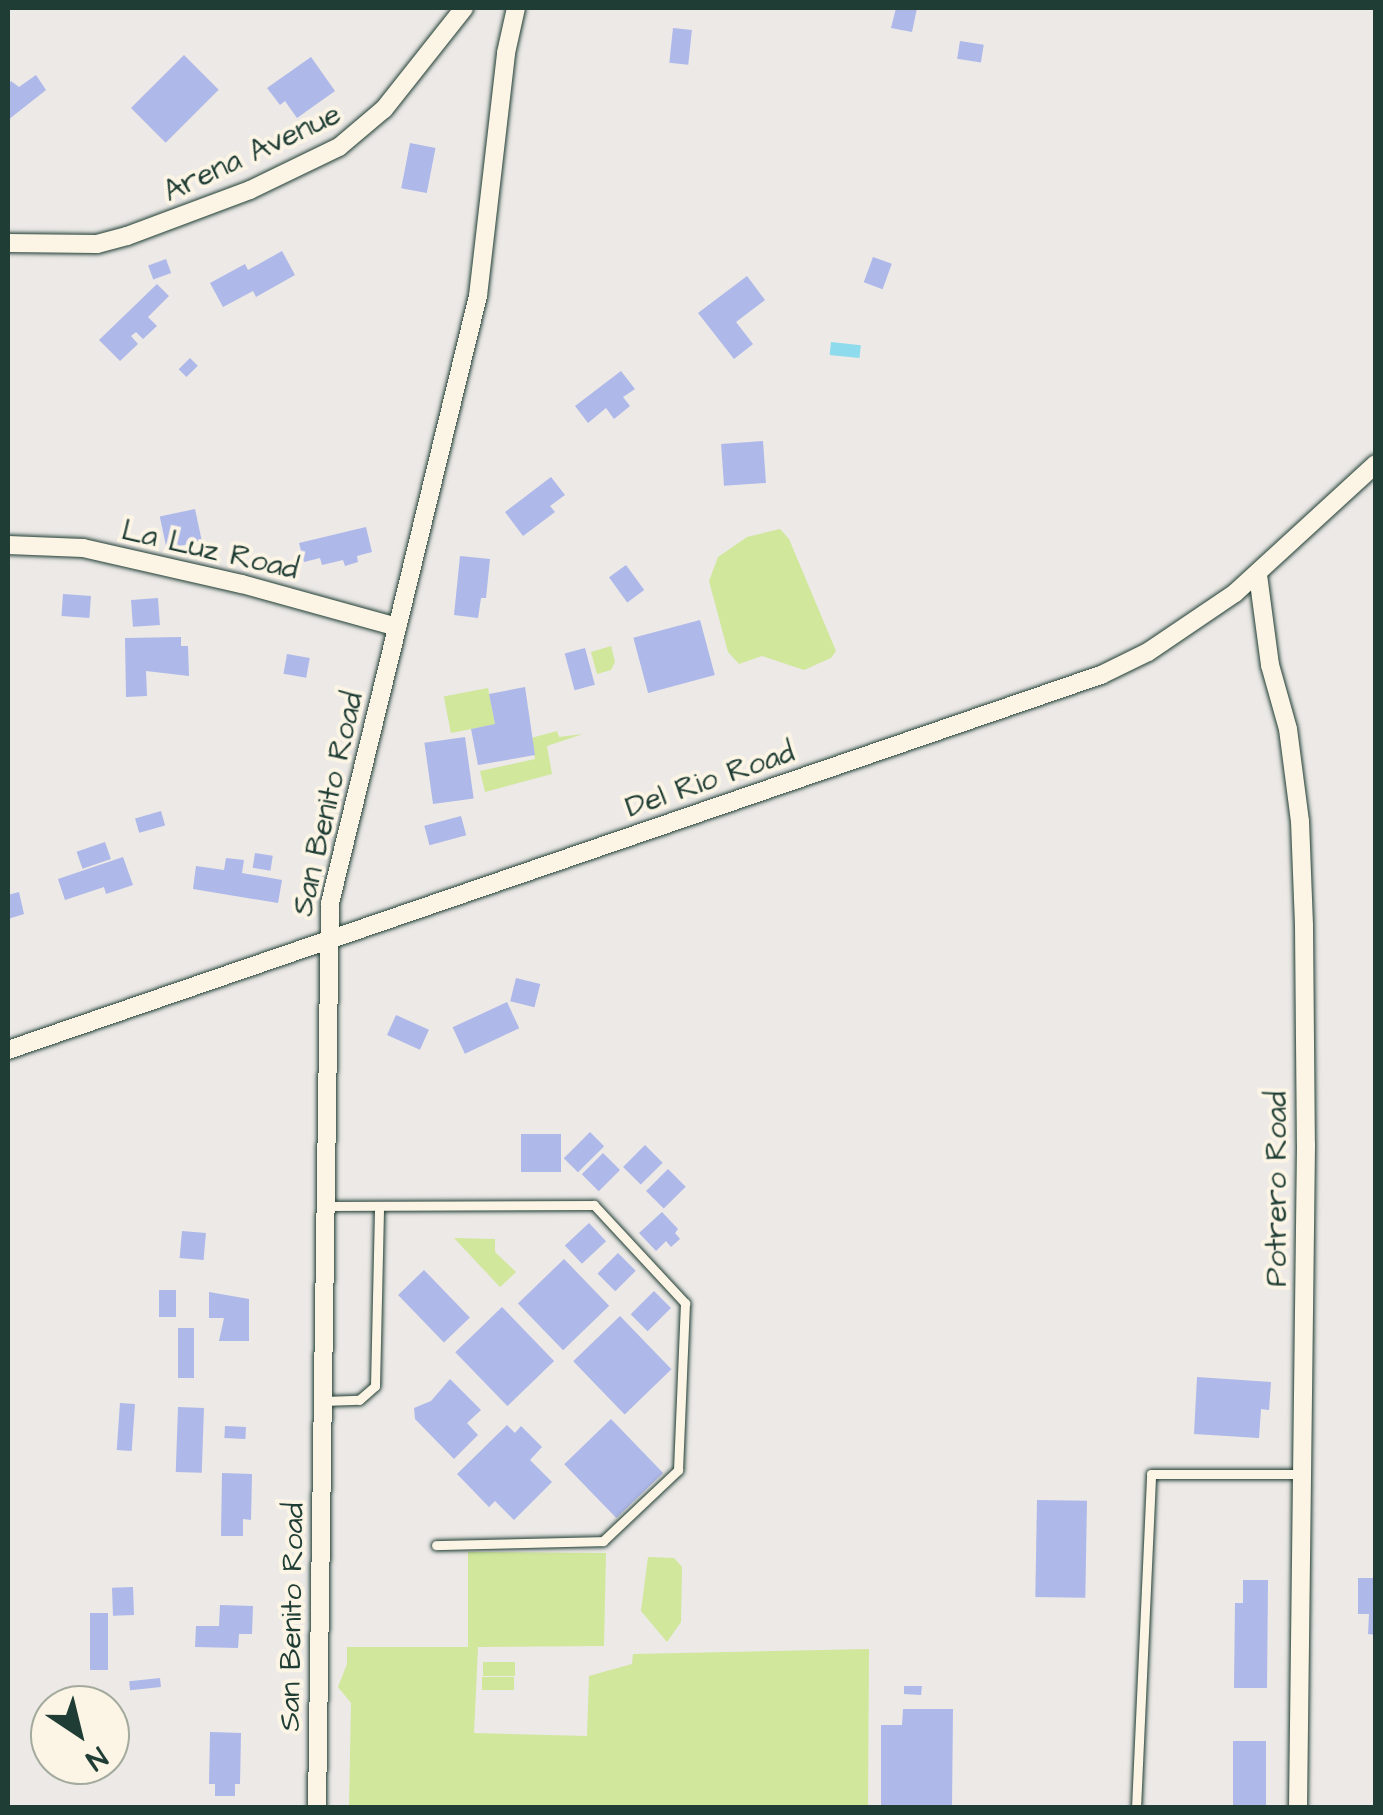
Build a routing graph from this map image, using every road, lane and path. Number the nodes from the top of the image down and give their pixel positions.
1 (464, 8) edge
2 (516, 8) edge
3 (8, 244) edge
4 (1376, 464) edge
5 (8, 545) edge
6 (1258, 574) junction
7 (398, 627) junction
8 (326, 940) junction
9 (8, 1050) edge
10 (324, 1206) junction
11 (379, 1206) junction
12 (322, 1402) junction
13 (1302, 1474) junction
14 (436, 1545) dead end
15 (317, 1808) edge
16 (1136, 1808) edge
17 (1298, 1808) edge

1 - 3 street, Arena Avenue
2 - 7 street, San Benito Road
4 - 6 street, Del Rio Road
5 - 7 street, La Luz Road
6 - 8 street, Del Rio Road
6 - 13 street, Potrero Road
7 - 8 street, San Benito Road
8 - 9 street, Del Rio Road
8 - 10 street, San Benito Road
10 - 11 lane
10 - 12 street, San Benito Road
11 - 12 lane
11 - 14 lane
12 - 15 street, San Benito Road
13 - 16 lane
13 - 17 street, Potrero Road

